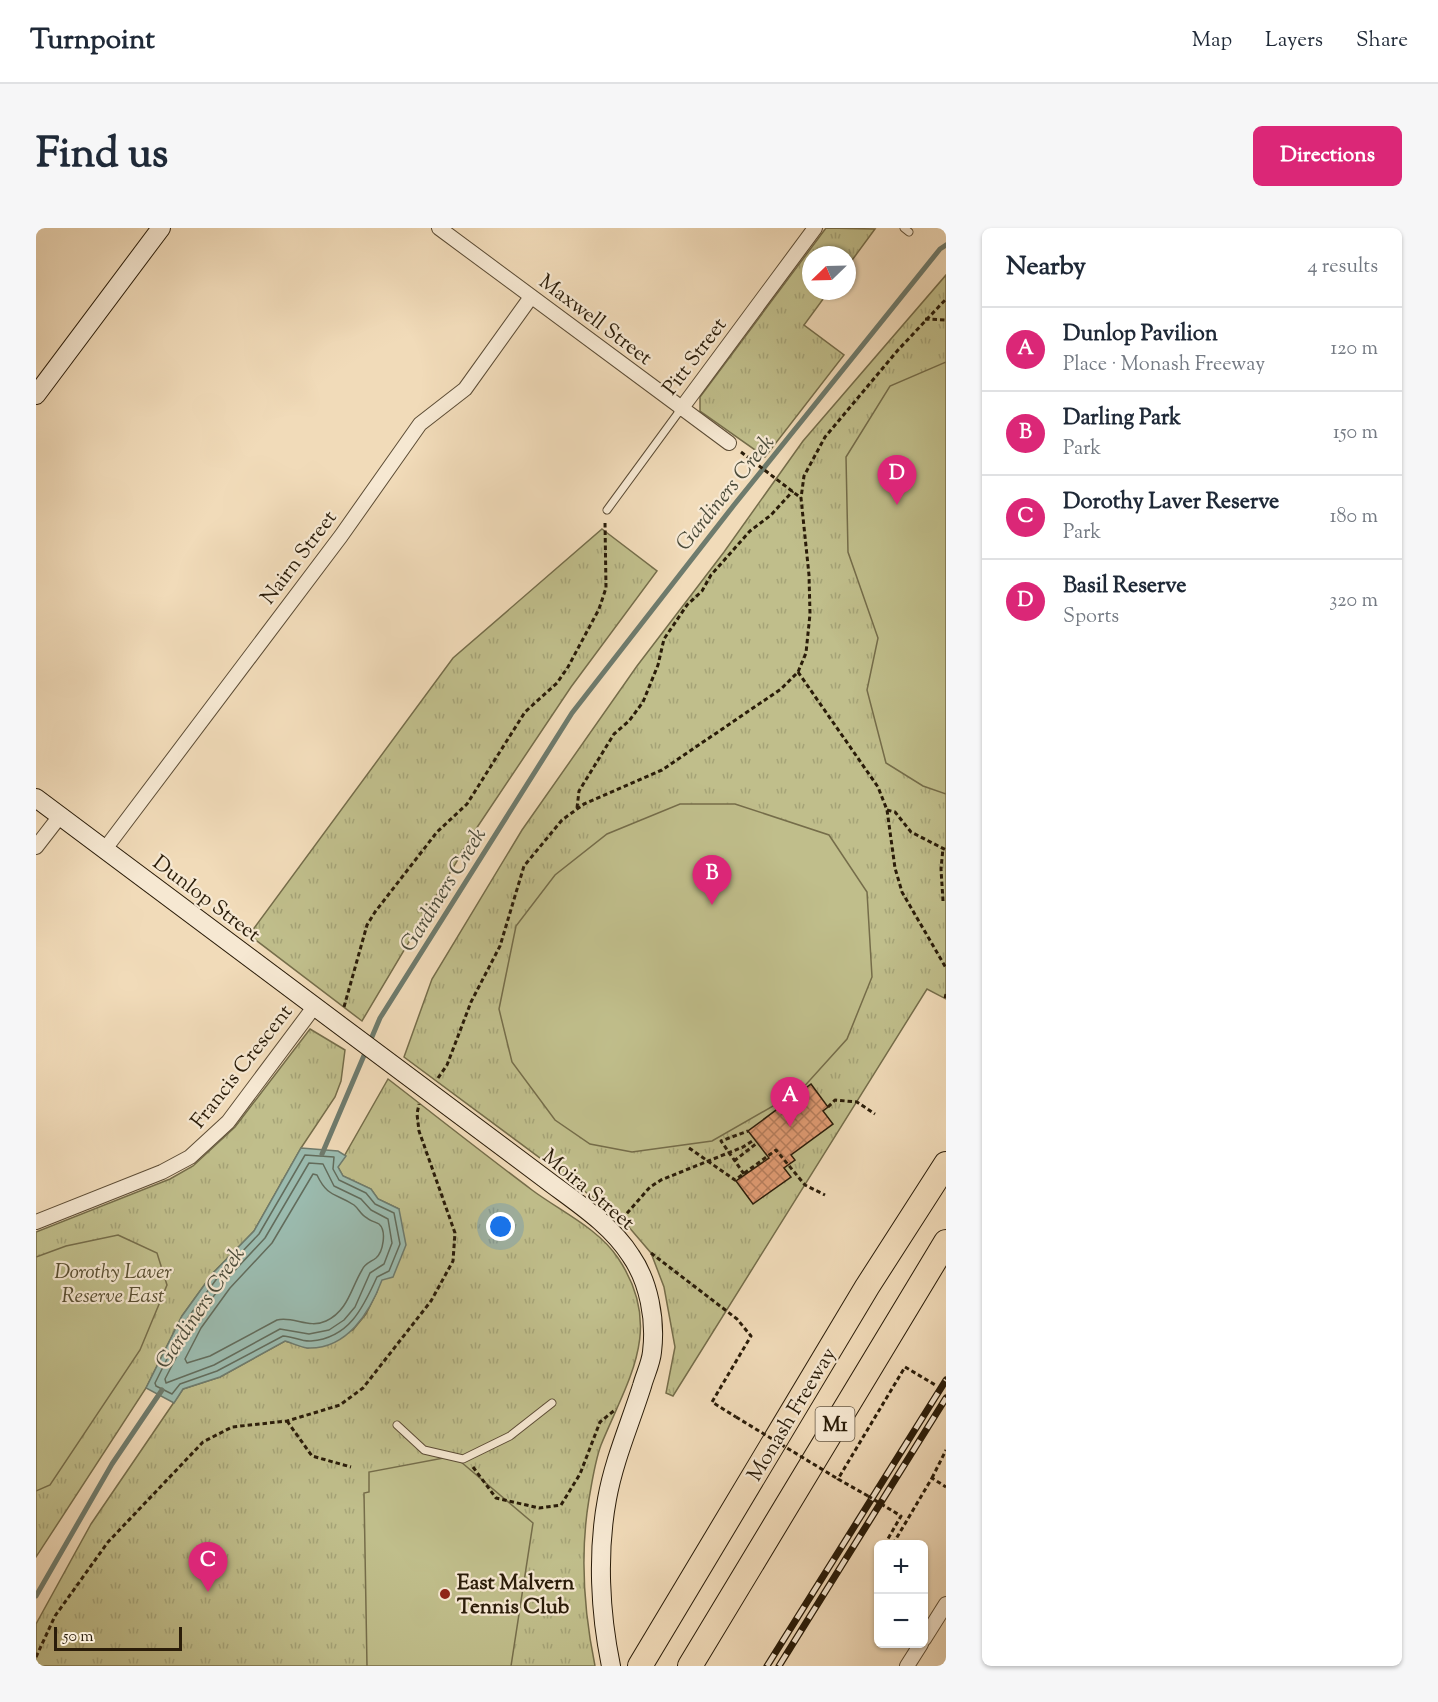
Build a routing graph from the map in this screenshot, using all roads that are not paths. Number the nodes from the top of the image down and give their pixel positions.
1 (160, 228) edge
2 (439, 228) edge
3 (815, 228) edge
4 (531, 297) junction
5 (36, 395) edge
6 (681, 410) junction
7 (729, 443) dead end
8 (607, 510) road end
9 (36, 798) edge
10 (60, 816) junction
11 (36, 847) edge
12 (105, 849) junction
13 (314, 1007) junction
14 (351, 1035) joint
15 (946, 1164) edge
16 (36, 1222) edge
17 (946, 1242) edge
18 (552, 1403) dead end
19 (397, 1425) dead end
20 (946, 1604) edge
21 (928, 1633) edge
22 (918, 1648) edge
23 (611, 1666) edge
24 (640, 1666) edge
25 (690, 1666) edge
26 (907, 1666) edge

1 - 5 main road
2 - 4 street, Maxwell Street
3 - 6 street, Pitt Street
4 - 6 street, Maxwell Street
4 - 12 street, Nairn Street
6 - 7 street, Maxwell Street
6 - 8 lane, Pitt Street
9 - 10 main road, Dunlop Street
10 - 11 street
10 - 12 main road, Dunlop Street
12 - 13 main road, Dunlop Street
13 - 14 main road, Dunlop Street
13 - 16 street, Francis Crescent
14 - 23 main road, Moira Street
15 - 24 highway, Monash Freeway / M1
17 - 25 highway, Monash Freeway / M1
18 - 19 lane
20 - 21 street
22 - 26 street

